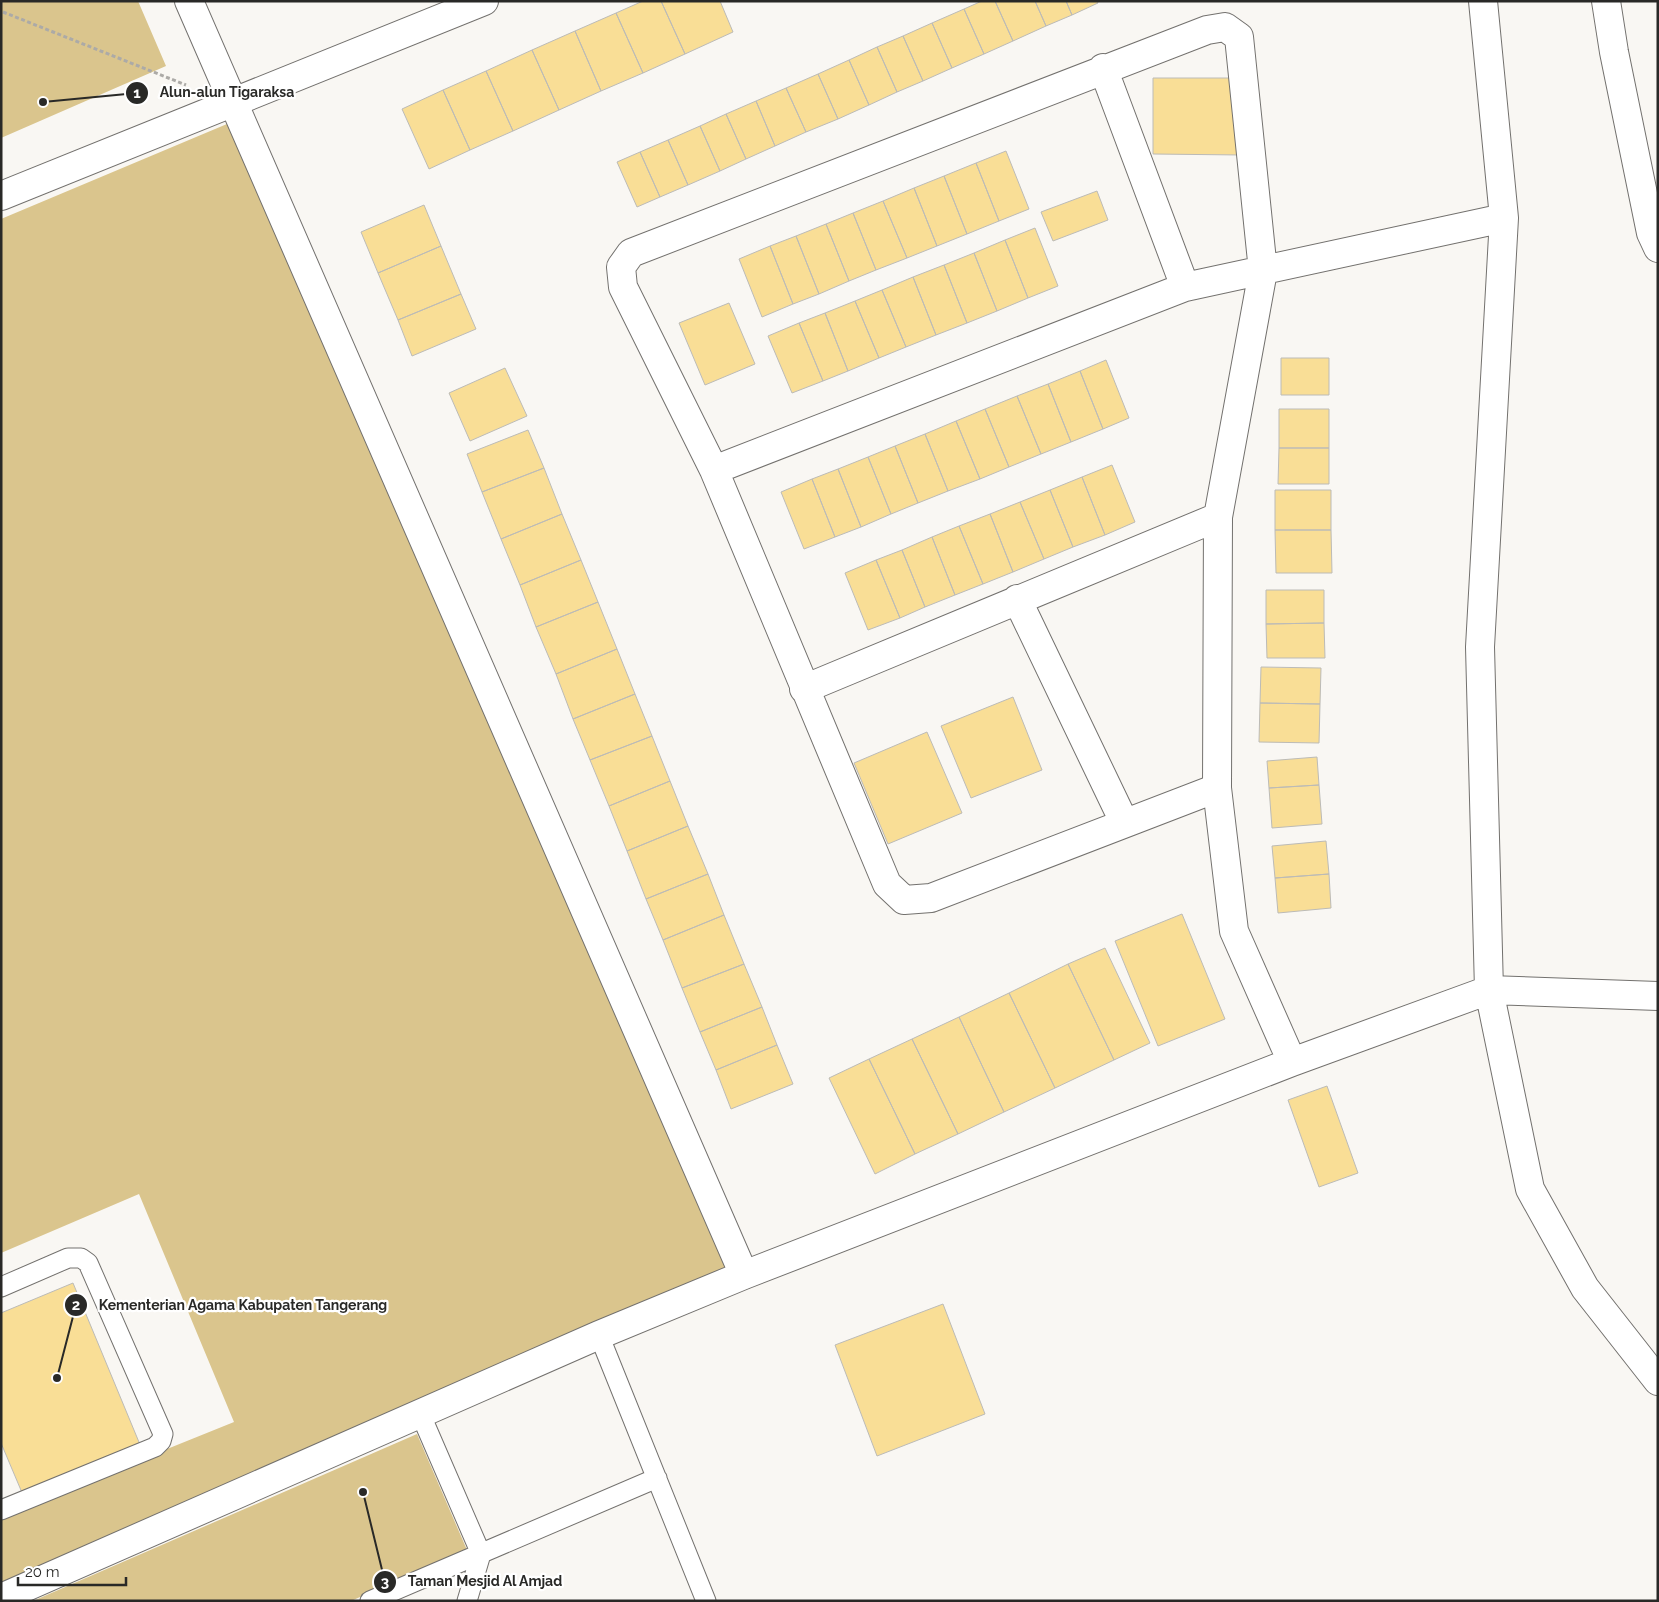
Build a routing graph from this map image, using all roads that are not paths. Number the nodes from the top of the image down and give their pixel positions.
1 (188, 1) edge
2 (484, 1) edge
3 (1483, 1) edge
4 (1606, 1) edge
5 (1103, 68) junction
6 (231, 102) junction
7 (1, 196) edge
8 (1504, 218) junction
9 (1658, 248) edge
10 (1263, 271) junction
11 (1185, 287) junction
12 (714, 470) junction
13 (1218, 517) junction
14 (1017, 599) junction
15 (804, 690) junction
16 (1216, 788) junction
17 (1124, 822) junction
18 (1489, 990) junction
19 (1658, 996) edge
20 (1292, 1062) junction
21 (744, 1275) junction
22 (1, 1287) edge
23 (599, 1335) junction
24 (1658, 1381) edge
25 (420, 1413) junction
26 (656, 1478) junction
27 (1, 1510) edge
28 (480, 1554) junction
29 (1, 1598) edge
30 (370, 1601) edge
31 (468, 1601) edge
32 (706, 1601) edge

1 - 6 street
2 - 6 street
3 - 8 street
4 - 9 street
5 - 10 street
5 - 11 street
5 - 12 street
6 - 7 street
6 - 21 street
8 - 10 street
8 - 18 street
10 - 11 street
10 - 13 street
11 - 12 street
12 - 15 street
13 - 14 street
13 - 16 street
14 - 15 street
14 - 17 street
15 - 17 street
16 - 17 street
16 - 20 street
18 - 19 street
18 - 20 street
18 - 24 street
20 - 21 street
21 - 23 street
22 - 27 lane
23 - 25 street
23 - 26 lane
25 - 28 lane
25 - 29 street
26 - 28 lane
26 - 32 lane
28 - 30 lane
28 - 31 lane

